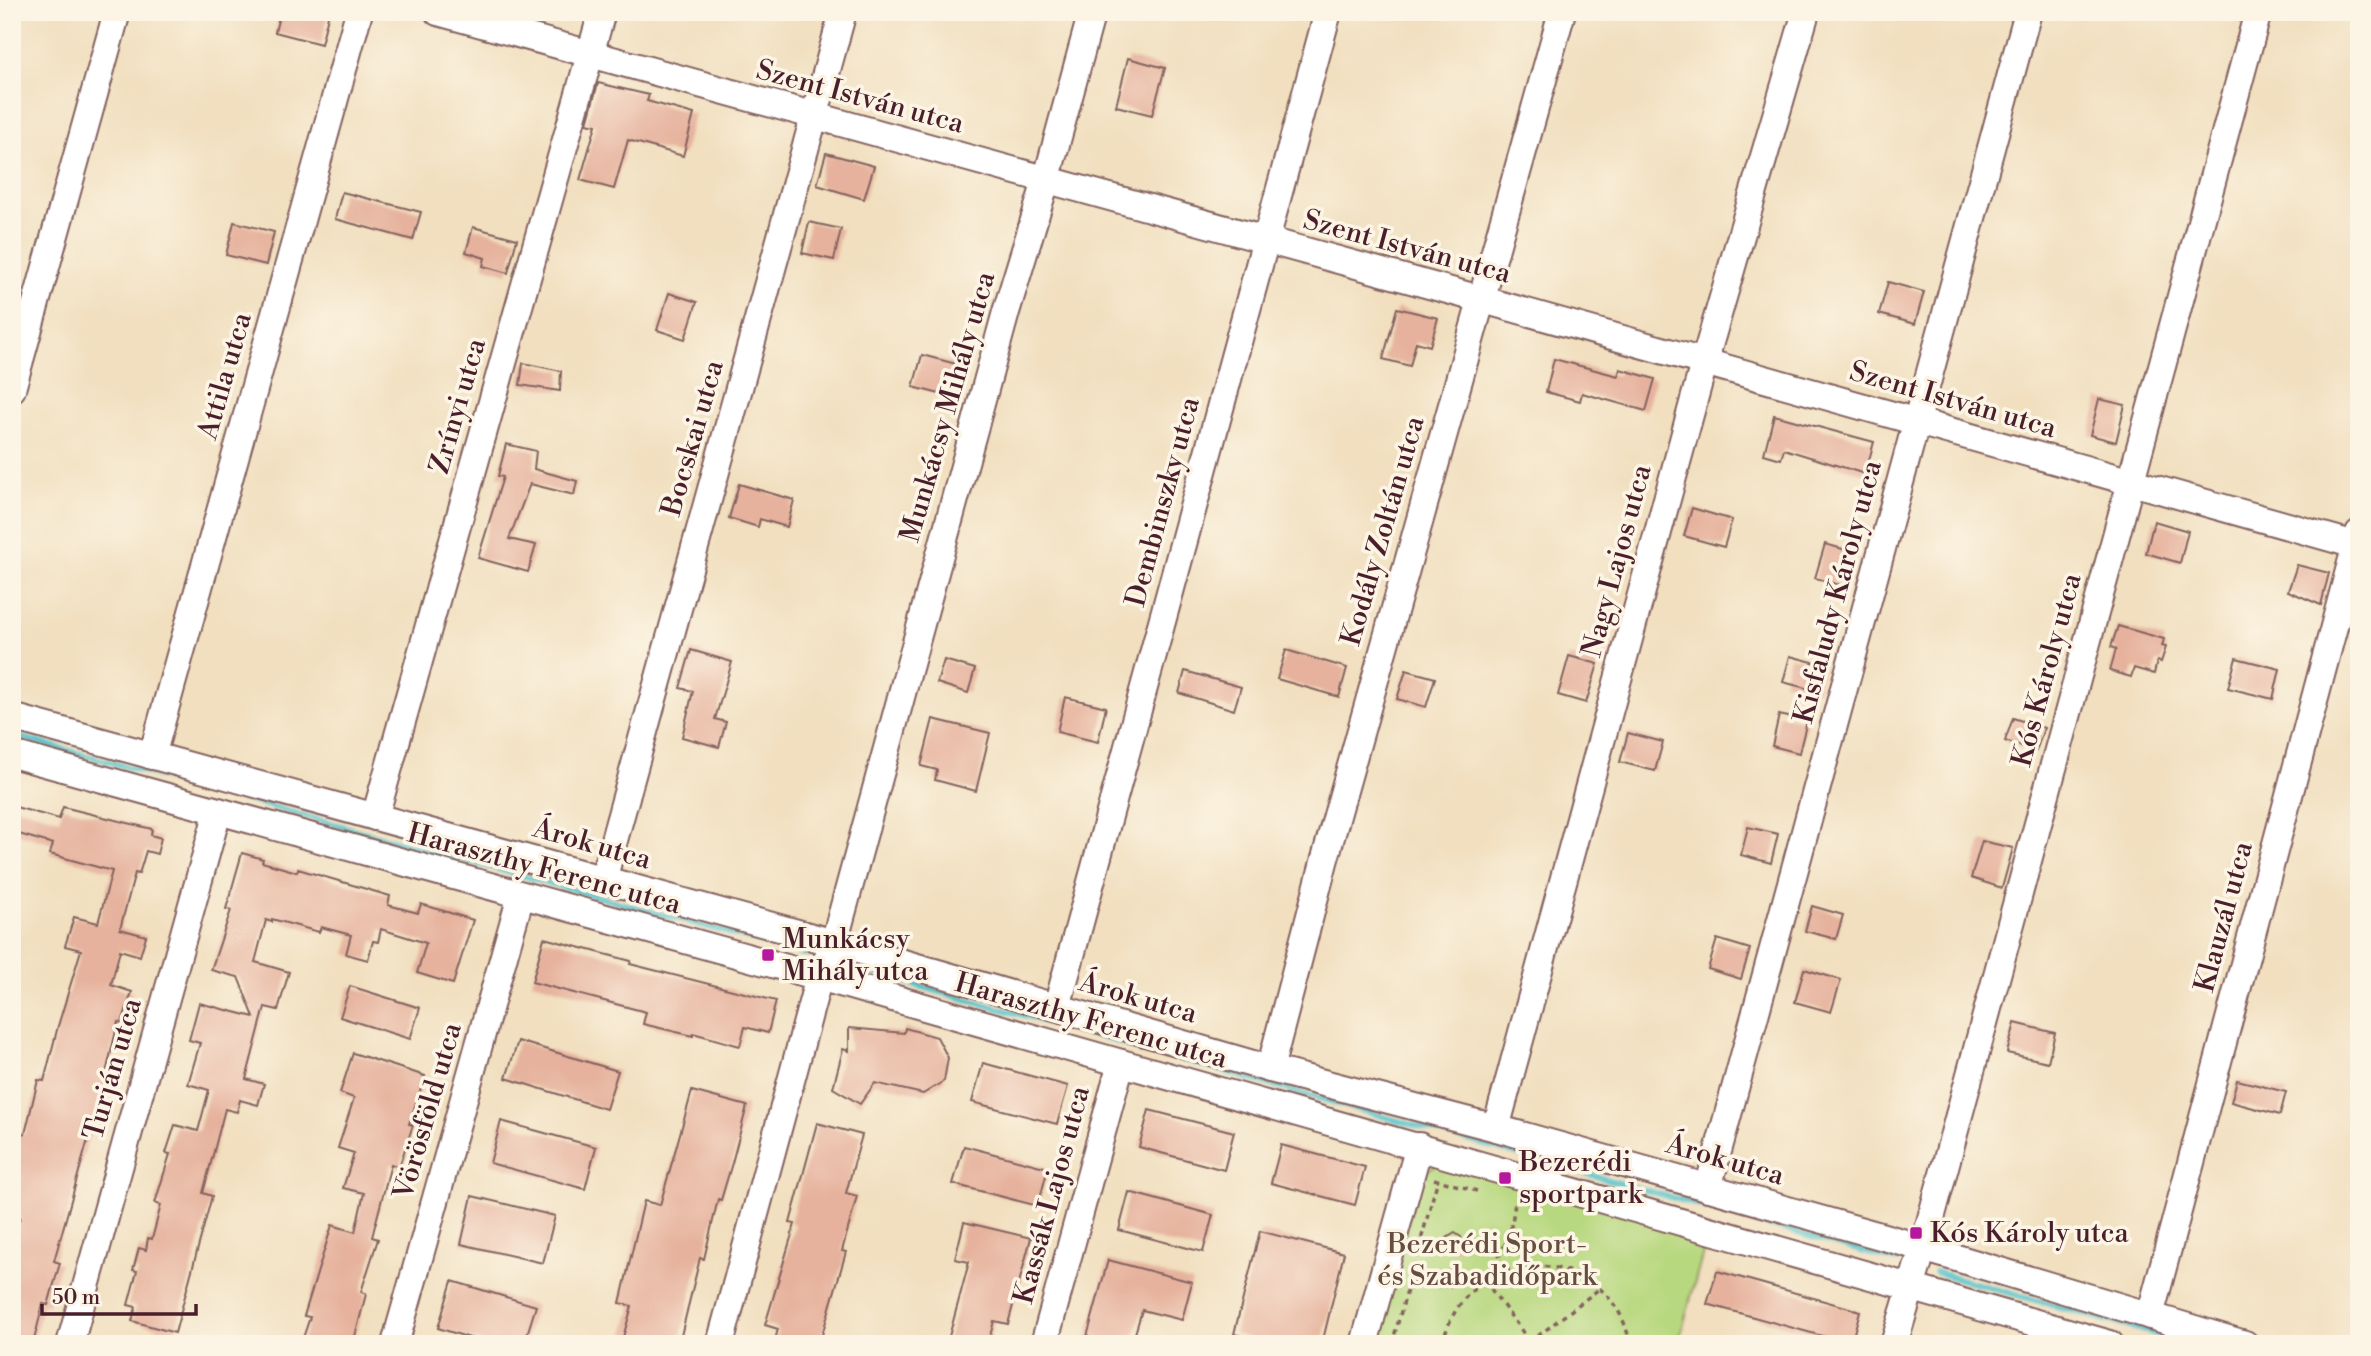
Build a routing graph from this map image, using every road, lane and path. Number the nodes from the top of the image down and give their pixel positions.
1 (117, 12) edge
2 (359, 12) edge
3 (438, 12) edge
4 (601, 12) edge
5 (843, 12) edge
6 (1092, 12) edge
7 (1328, 12) edge
8 (1562, 12) edge
9 (1806, 12) edge
10 (2028, 12) edge
11 (2258, 12) edge
12 (590, 54) junction
13 (815, 118) junction
14 (1046, 181) junction
15 (1266, 241) junction
16 (1480, 299) junction
17 (1704, 363) junction
18 (12, 389) edge
19 (1917, 423) junction
20 (2130, 483) junction
21 (2358, 541) edge
22 (12, 718) edge
23 (12, 754) edge
24 (152, 756) junction
25 (218, 811) junction
26 (374, 817) junction
27 (603, 880) junction
28 (521, 895) junction
29 (834, 943) junction
30 (819, 977) junction
31 (1057, 1007) junction
32 (1121, 1063) junction
33 (1270, 1069) junction
34 (1496, 1128) junction
35 (1419, 1146) junction
36 (1445, 1153) junction
37 (1708, 1188) junction
38 (1515, 1201) dead end
39 (1923, 1248) junction
40 (1481, 1275) junction
41 (1485, 1281) junction
42 (1409, 1283) junction
43 (1910, 1287) junction
44 (1599, 1289) junction
45 (2150, 1316) junction
46 (1531, 1343) edge
47 (70, 1344) edge
48 (395, 1344) edge
49 (720, 1344) edge
50 (1044, 1344) edge
51 (1364, 1344) edge
52 (1392, 1344) edge
53 (1443, 1344) edge
54 (1630, 1344) edge
55 (1894, 1344) edge
56 (2110, 1344) edge
57 (2245, 1344) edge

1 - 18 street
2 - 24 street, Attila utca
3 - 12 street, Szent István utca
4 - 12 street, Zrínyi utca
5 - 13 street, Bocskai utca
6 - 14 street, Munkácsy Mihály utca
7 - 15 street, Dembinszky utca
8 - 16 street, Kodály Zoltán utca
9 - 17 street, Nagy Lajos utca
10 - 19 street, Kisfaludy Károly utca
11 - 20 street, Kós Károly utca
12 - 13 street, Szent István utca
12 - 26 street, Zrínyi utca
13 - 14 street, Szent István utca
13 - 27 street, Bocskai utca
14 - 15 street, Szent István utca
14 - 29 street, Munkácsy Mihály utca
15 - 16 street, Szent István utca
15 - 31 street, Dembinszky utca
16 - 17 street, Szent István utca
16 - 33 street, Kodály Zoltán utca
17 - 19 street, Szent István utca
17 - 34 street, Nagy Lajos utca
19 - 20 street, Szent István utca
19 - 37 street, Kisfaludy Károly utca
20 - 21 street, Szent István utca
20 - 39 street, Kós Károly utca
21 - 45 street, Klauzál utca
22 - 24 street, Árok utca
23 - 25 street, Haraszthy Ferenc utca
24 - 26 street, Árok utca
25 - 28 street, Haraszthy Ferenc utca
25 - 47 street, Turján utca
26 - 27 street, Árok utca
27 - 29 street, Árok utca
28 - 30 street, Haraszthy Ferenc utca
28 - 48 street, Vörösföld utca
29 - 30 street, Munkácsy Mihály utca
29 - 31 street, Árok utca
30 - 32 street, Haraszthy Ferenc utca
30 - 49 street, Munkácsy Mihály utca
31 - 33 street, Árok utca
32 - 35 street, Haraszthy Ferenc utca
32 - 50 street, Kassák Lajos utca
33 - 34 street, Árok utca
34 - 37 street, Árok utca
35 - 36 street, Haraszthy Ferenc utca
35 - 51 street
36 - 42 path
36 - 43 street, Haraszthy Ferenc utca
37 - 39 street, Árok utca
38 - 40 path
39 - 43 street, Kós Károly utca
39 - 45 street, Árok utca
40 - 41 path
40 - 42 path
41 - 44 path
41 - 46 path
41 - 53 path
42 - 52 path
43 - 55 street, Kós Károly utca
43 - 56 street, Haraszthy Ferenc utca
44 - 46 path
44 - 54 path
45 - 57 street, Árok utca

